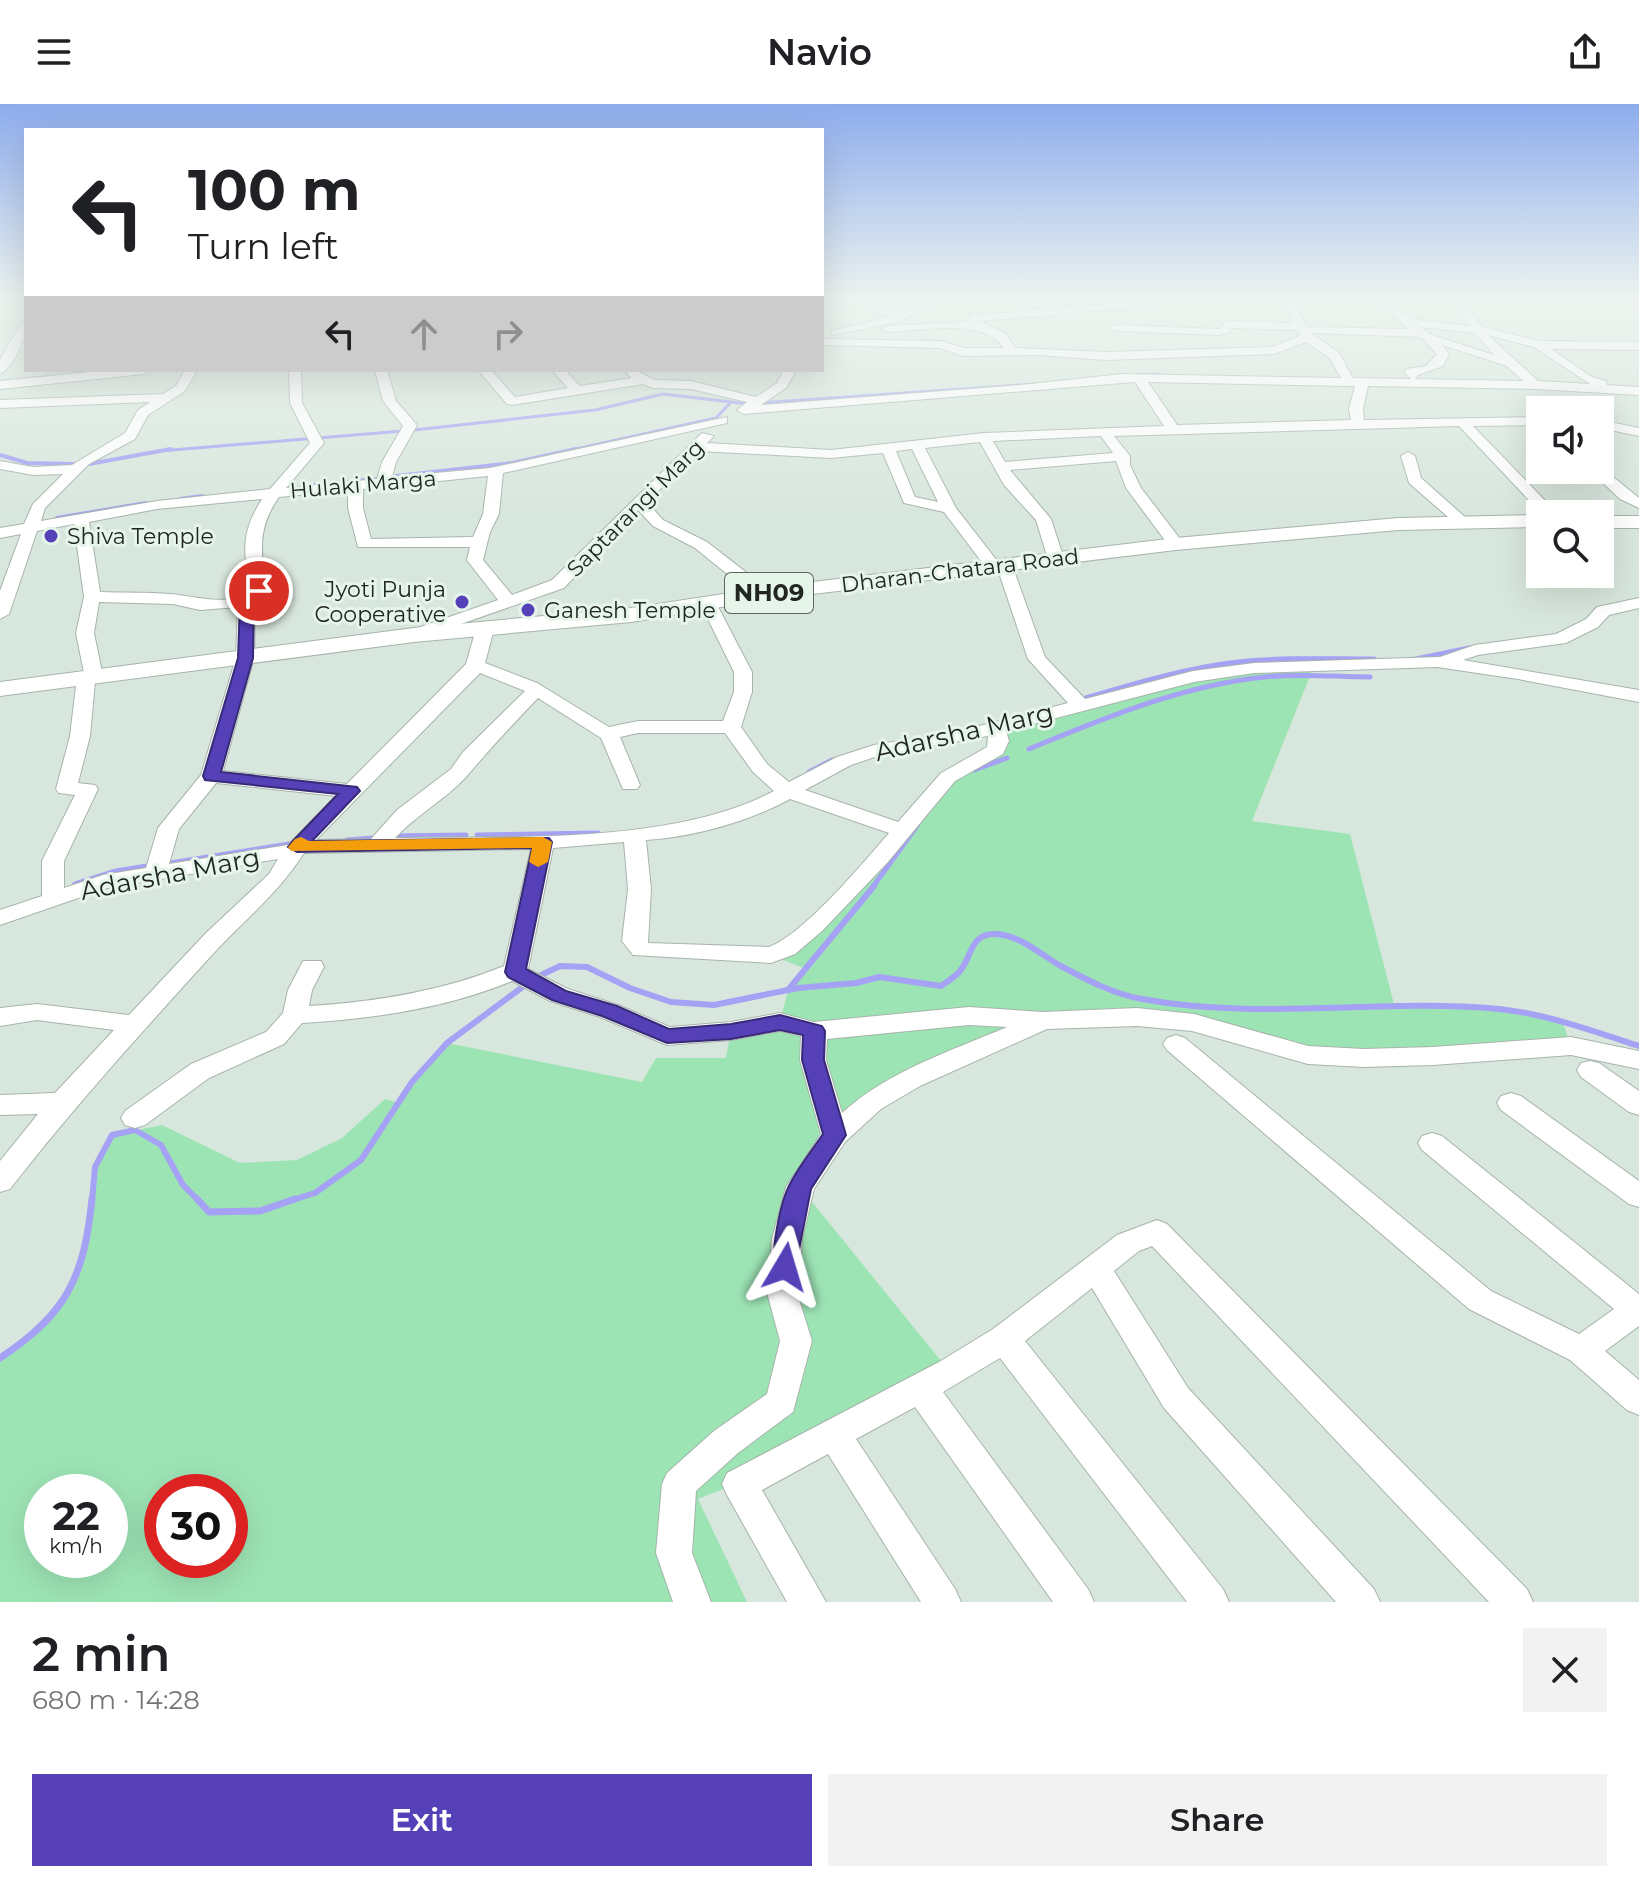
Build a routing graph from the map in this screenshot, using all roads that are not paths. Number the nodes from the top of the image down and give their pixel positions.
1 (1156, 370) edge
2 (1186, 370) edge
3 (1248, 370) edge
4 (1346, 370) edge
5 (1423, 370) edge
6 (1519, 370) edge
7 (1574, 370) edge
8 (125, 372) edge
9 (190, 372) edge
10 (295, 372) edge
11 (381, 372) edge
12 (486, 372) edge
13 (560, 372) edge
14 (630, 372) edge
15 (674, 372) edge
16 (789, 372) edge
17 (1139, 378) junction
18 (643, 380) junction
19 (1278, 381) junction
20 (1355, 382) junction
21 (1420, 383) junction
22 (0, 385) edge
23 (691, 385) junction
24 (1535, 385) junction
25 (1616, 390) junction
26 (578, 391) junction
27 (1639, 391) edge
28 (165, 398) junction
29 (512, 401) junction
30 (0, 404) edge
31 (751, 405) junction
32 (525, 416) dead end
33 (722, 420) junction
34 (1526, 421) edge
35 (1639, 421) edge
36 (1614, 422) edge
37 (1463, 423) junction
38 (1358, 424) junction
39 (1614, 426) edge
40 (1173, 429) junction
41 (1639, 432) edge
42 (1105, 433) junction
43 (984, 437) junction
44 (917, 445) junction
45 (698, 447) junction
46 (888, 449) junction
47 (1123, 456) junction
48 (1408, 456) dead end
49 (0, 465) edge
50 (999, 467) junction
51 (75, 469) junction
52 (496, 470) junction
53 (383, 482) junction
54 (1612, 484) edge
55 (357, 485) junction
56 (277, 492) junction
57 (1537, 500) edge
58 (639, 502) junction
59 (1639, 504) edge
60 (949, 509) junction
61 (81, 518) junction
62 (1461, 521) junction
63 (1526, 521) edge
64 (1614, 522) edge
65 (1639, 522) edge
66 (30, 527) junction
67 (0, 533) edge
68 (479, 542) junction
69 (1176, 544) junction
70 (1056, 559) junction
71 (999, 566) junction
72 (763, 594) junction
73 (92, 597) junction
74 (247, 601) junction
75 (509, 602) junction
76 (708, 603) junction
77 (1639, 603) edge
78 (0, 614) edge
79 (485, 629) junction
80 (414, 635) junction
81 (245, 658) junction
82 (1437, 662) junction
83 (475, 666) junction
84 (90, 678) junction
85 (0, 689) edge
86 (535, 691) junction
87 (1639, 696) edge
88 (1081, 706) junction
89 (731, 727) junction
90 (996, 729) junction
91 (609, 734) junction
92 (211, 776) junction
93 (630, 785) dead end
94 (351, 791) junction
95 (787, 791) junction
96 (904, 831) junction
97 (634, 837) junction
98 (543, 842) junction
99 (377, 845) junction
100 (296, 849) junction
101 (156, 871) junction
102 (53, 900) junction
103 (0, 918) edge
104 (312, 967) dead end
105 (527, 978) junction
106 (295, 1015) junction
107 (0, 1017) edge
108 (1043, 1021) junction
109 (134, 1024) junction
110 (814, 1031) junction
111 (1176, 1044) dead end
112 (1639, 1060) edge
113 (1590, 1070) dead end
114 (62, 1103) junction
115 (1511, 1103) dead end
116 (0, 1105) edge
117 (1639, 1105) edge
118 (135, 1118) dead end
119 (835, 1135) junction
120 (1432, 1143) dead end
121 (0, 1181) edge
122 (1639, 1196) edge
123 (1097, 1269) junction
124 (1638, 1310) edge
125 (1004, 1339) junction
126 (1581, 1350) junction
127 (921, 1389) junction
128 (1639, 1400) edge
129 (835, 1435) junction
130 (692, 1602) edge
131 (807, 1602) edge
132 (942, 1602) edge
133 (1075, 1602) edge
134 (1210, 1602) edge
135 (1361, 1602) edge
136 (1514, 1602) edge

1 - 17 street
2 - 19 street
3 - 19 street
4 - 20 street
5 - 21 street
6 - 24 street
7 - 25 street
8 - 22 street
9 - 28 street
10 - 56 street
11 - 53 street
12 - 29 street
13 - 26 street
14 - 18 street
15 - 23 street
16 - 31 street
17 - 31 street
17 - 40 street
18 - 23 street
18 - 26 street
19 - 20 street
20 - 21 street
20 - 38 street
21 - 24 street
23 - 31 street
24 - 25 street
25 - 27 street
26 - 29 street
28 - 30 street
28 - 51 street
29 - 32 street
31 - 33 street, Saptarangi Marg
33 - 45 street, Saptarangi Marg
33 - 52 street, Hulaki Marga
34 - 37 street
35 - 36 street
37 - 38 street
37 - 57 street
38 - 40 street
39 - 41 street
40 - 42 street
42 - 43 street
42 - 47 street
43 - 44 street
43 - 50 street
44 - 46 street
44 - 60 street
45 - 46 street
45 - 58 street, Saptarangi Marg
46 - 60 street
47 - 50 street
47 - 69 street
48 - 62 street
49 - 51 street
50 - 70 street
51 - 66 street
52 - 53 street, Hulaki Marga
52 - 68 street
53 - 55 street, Hulaki Marga
54 - 59 street
55 - 56 street, Hulaki Marga
55 - 68 street
56 - 61 street, Hulaki Marga
56 - 74 street
58 - 72 street
58 - 75 street, Saptarangi Marg
60 - 71 street
61 - 66 street, Hulaki Marga
61 - 73 street
62 - 63 main road, Dharan-Chatara Road / NH09
62 - 69 main road, Dharan-Chatara Road / NH09
64 - 65 main road
66 - 67 street, Hulaki Marga
66 - 78 street
68 - 75 street
69 - 70 main road, Dharan-Chatara Road / NH09
70 - 71 main road, Dharan-Chatara Road / NH09
71 - 72 main road, Dharan-Chatara Road / NH09
71 - 88 street
72 - 76 main road, Dharan-Chatara Road / NH09
73 - 74 street
73 - 84 street
74 - 81 street
75 - 80 street, Saptarangi Marg
76 - 79 main road, Dharan-Chatara Road / NH09
76 - 89 street
77 - 82 street
79 - 80 main road, Dharan-Chatara Road / NH09
79 - 83 street
80 - 81 main road, Dharan-Chatara Road / NH09
81 - 84 main road, Dharan-Chatara Road / NH09
81 - 92 street
82 - 87 street, Adarsha Marg
82 - 88 street, Adarsha Marg
83 - 86 street
83 - 94 street
84 - 85 main road, Dharan-Chatara Road / NH09
84 - 102 street
86 - 91 street
86 - 99 street
88 - 90 street, Adarsha Marg
89 - 91 street
89 - 95 street
90 - 95 street, Adarsha Marg
90 - 96 street
91 - 93 street
92 - 94 street
92 - 101 street
94 - 100 street
95 - 96 street
95 - 97 street, Adarsha Marg
96 - 97 street
97 - 98 street, Adarsha Marg
98 - 99 street, Adarsha Marg
98 - 105 street
99 - 100 street, Adarsha Marg
100 - 101 street, Adarsha Marg
100 - 109 street
101 - 102 street, Adarsha Marg
102 - 103 street, Adarsha Marg
104 - 106 street
105 - 106 street
105 - 110 street
106 - 118 street
107 - 109 street
108 - 110 street
108 - 112 street
108 - 119 street
109 - 114 street
110 - 119 street
111 - 126 street
113 - 117 street
114 - 116 street
114 - 121 street
115 - 122 street
119 - 130 street
120 - 124 street
123 - 125 street
123 - 135 street
123 - 136 street
124 - 126 street
125 - 127 street
125 - 134 street
126 - 128 street
127 - 129 street
127 - 133 street
129 - 131 street
129 - 132 street

